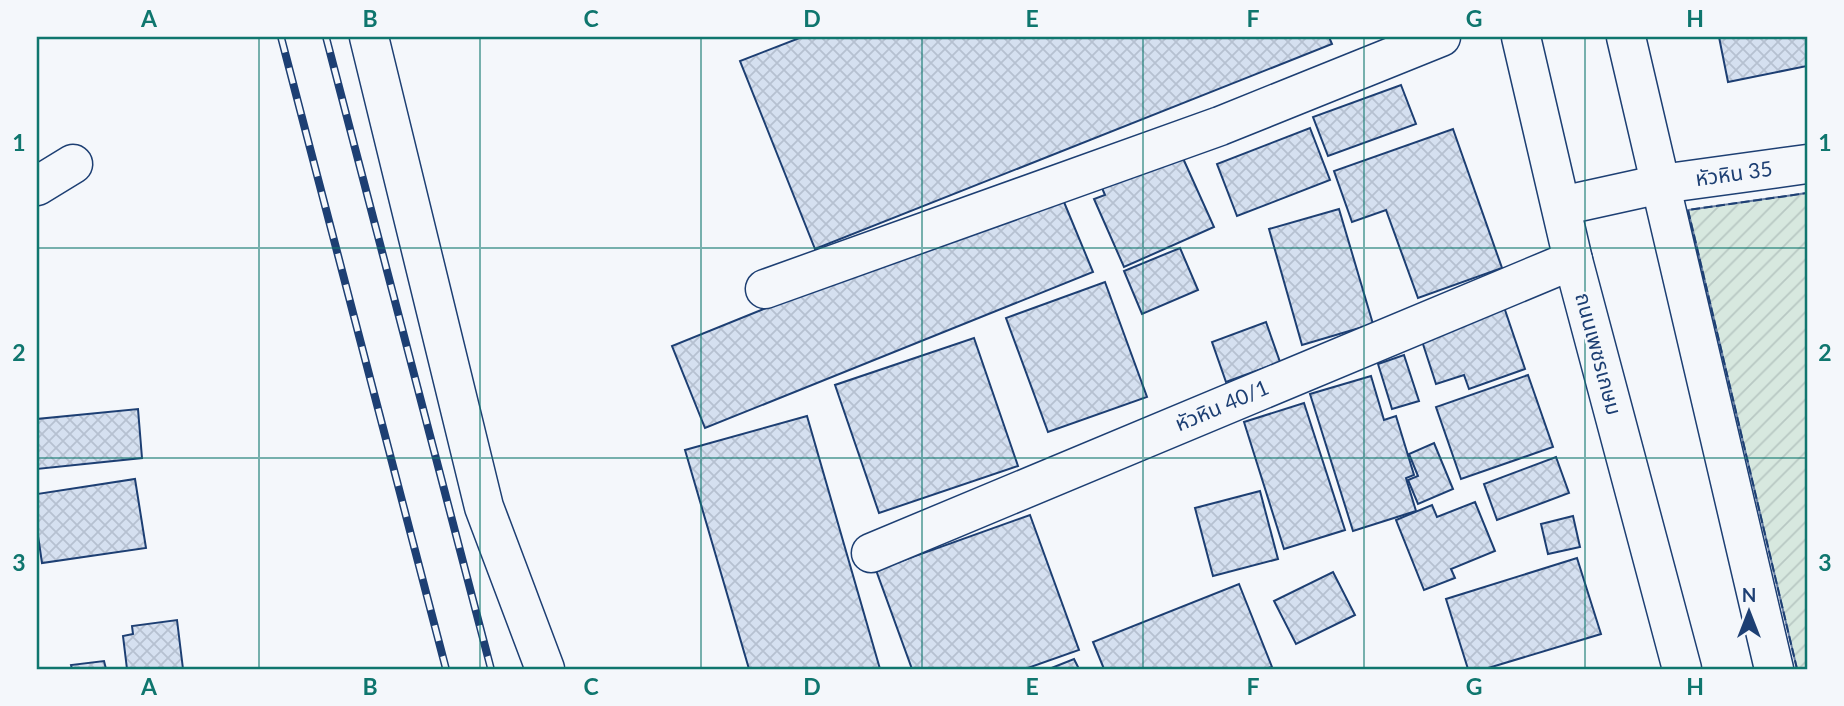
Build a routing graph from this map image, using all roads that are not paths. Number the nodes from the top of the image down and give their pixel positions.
1 (369, 37) edge
2 (1441, 37) edge
3 (1521, 37) edge
4 (1626, 37) edge
5 (73, 164) dead end
6 (1807, 164) edge
7 (1661, 184) junction
8 (37, 186) edge
9 (1561, 206) junction
10 (1573, 260) junction
11 (765, 289) dead end
12 (871, 553) dead end
13 (544, 669) edge
14 (1681, 669) edge
15 (1774, 669) edge

1 - 13 street
2 - 11 street
3 - 9 street, ถนนเพชรเกษม
4 - 7 street
5 - 8 street
6 - 7 street, หัวหิน 35
7 - 9 street, หัวหิน 35
7 - 15 street
9 - 10 street, ถนนเพชรเกษม
10 - 12 street, หัวหิน 40/1
10 - 14 street, ถนนเพชรเกษม

